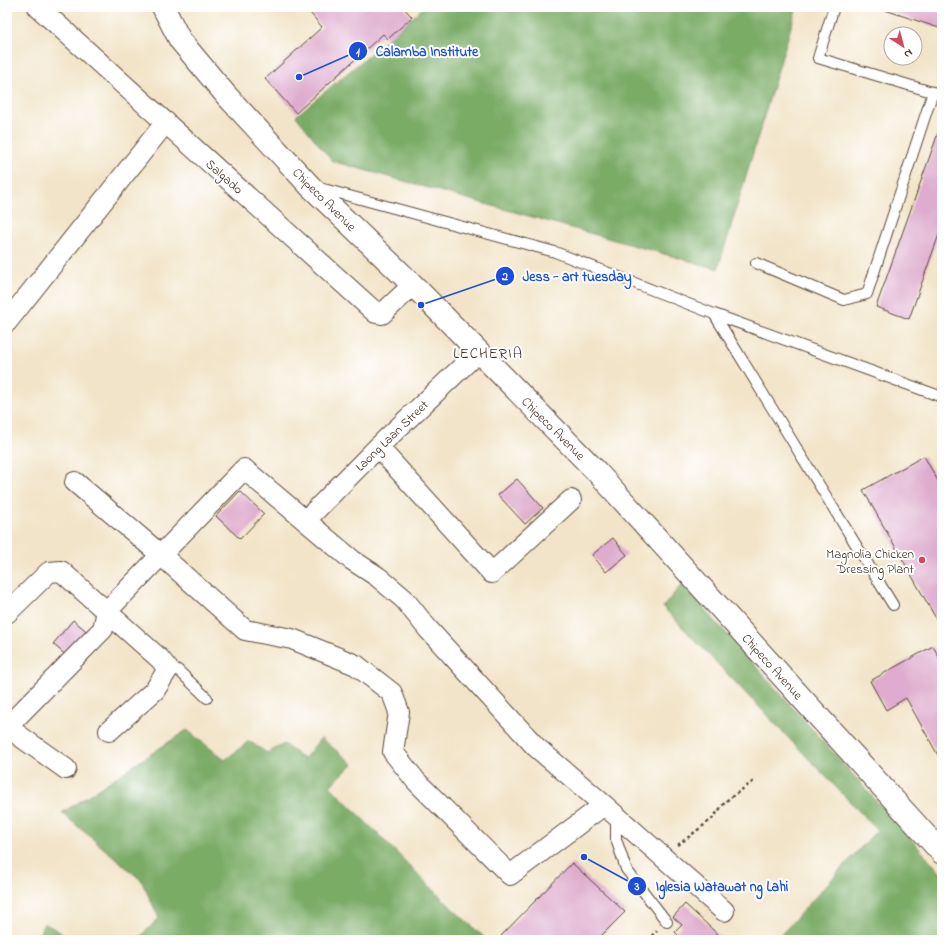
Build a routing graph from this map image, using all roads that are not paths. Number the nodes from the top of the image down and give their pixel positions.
1 (38, 7) edge
2 (163, 7) edge
3 (834, 7) edge
4 (937, 94) edge
5 (166, 122) junction
6 (310, 186) junction
7 (756, 263) dead end
8 (413, 285) junction
9 (714, 314) junction
10 (7, 322) edge
11 (478, 352) junction
12 (942, 397) edge
13 (378, 447) junction
14 (75, 482) dead end
15 (571, 500) dead end
16 (306, 520) junction
17 (162, 555) junction
18 (893, 605) dead end
19 (107, 611) junction
20 (7, 612) edge
21 (168, 669) junction
22 (207, 698) dead end
23 (109, 731) dead end
24 (66, 769) dead end
25 (610, 811) junction
26 (942, 853) edge
27 (724, 911) dead end
28 (667, 922) dead end

1 - 5 street, Salgado
2 - 6 main road, Chipeco Avenue
3 - 4 lane
4 - 7 lane
5 - 8 street, Salgado
5 - 10 street
6 - 8 main road, Chipeco Avenue
6 - 9 lane
8 - 11 main road, Chipeco Avenue
9 - 12 lane
9 - 18 lane
11 - 13 street, Laong Laan Street
11 - 26 main road, Chipeco Avenue
13 - 15 street
13 - 16 street, Laong Laan Street
14 - 17 street
16 - 17 street
16 - 25 street
17 - 19 street
17 - 25 street
19 - 20 street
19 - 21 street
19 - 24 street
21 - 22 lane
21 - 23 street
25 - 27 street
25 - 28 lane

